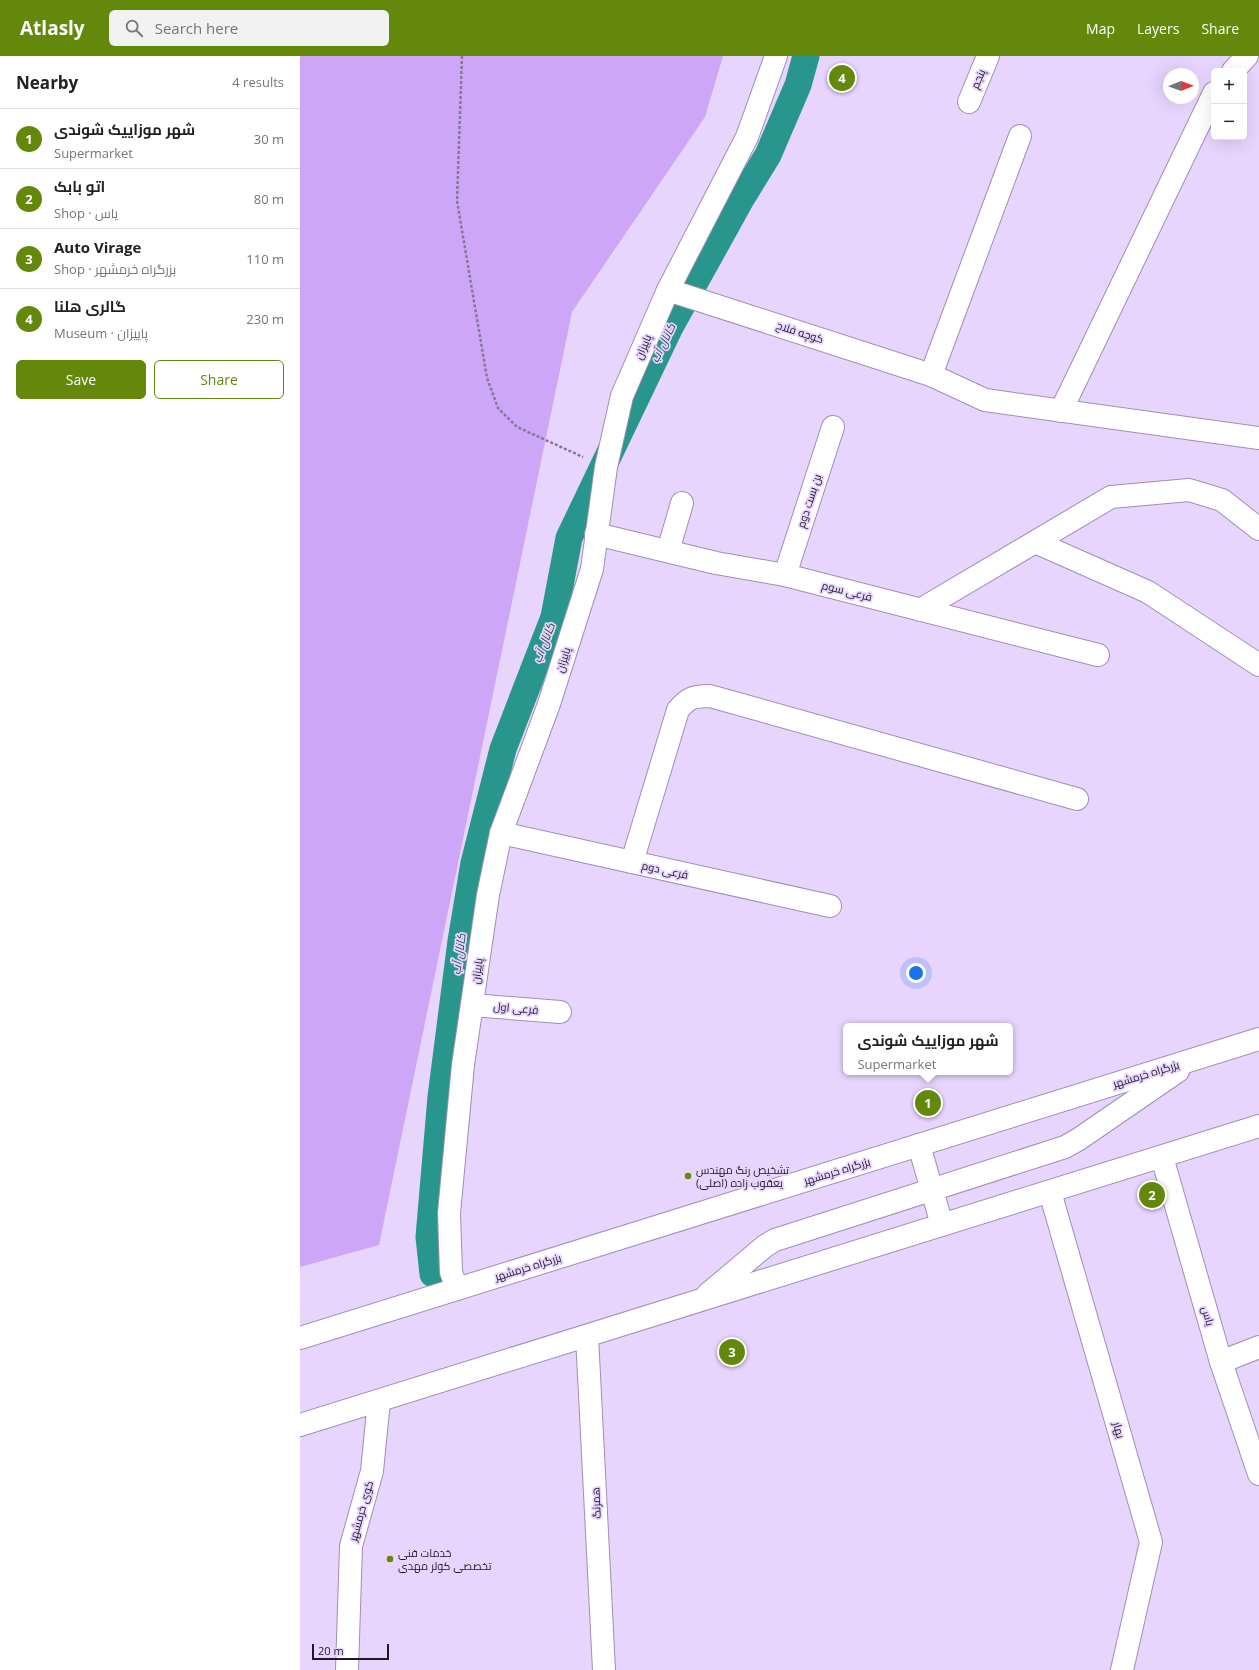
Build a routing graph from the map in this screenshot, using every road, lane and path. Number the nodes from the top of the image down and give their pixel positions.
1 (462, 56) edge
2 (776, 56) edge
3 (988, 56) edge
4 (1247, 56) edge
5 (1236, 68) edge
6 (1211, 99) edge
7 (969, 102) dead end
8 (1020, 136) dead end
9 (668, 290) junction
10 (932, 375) junction
11 (1061, 411) junction
12 (833, 428) dead end
13 (1259, 438) edge
14 (606, 466) junction
15 (682, 504) dead end
16 (1259, 529) edge
17 (596, 534) junction
18 (1035, 542) junction
19 (668, 551) junction
20 (785, 575) junction
21 (920, 610) junction
22 (1098, 655) dead end
23 (1259, 665) edge
24 (1077, 799) dead end
25 (501, 833) junction
26 (632, 862) junction
27 (830, 906) dead end
28 (472, 1005) junction
29 (560, 1012) dead end
30 (1259, 1039) edge
31 (1195, 1059) junction
32 (1259, 1126) edge
33 (918, 1145) junction
34 (1162, 1157) junction
35 (932, 1190) junction
36 (1050, 1192) junction
37 (942, 1225) junction
38 (458, 1289) junction
39 (700, 1300) junction
40 (587, 1336) junction
41 (300, 1338) edge
42 (1259, 1347) edge
43 (1221, 1362) junction
44 (379, 1401) junction
45 (300, 1425) edge
46 (1259, 1474) edge
47 (347, 1670) edge
48 (604, 1670) edge
49 (1122, 1670) edge

1 - 14 path
2 - 9 main road, پاییزان
3 - 7 main road, پنجم
4 - 5 main road
6 - 11 main road
8 - 10 main road
9 - 10 main road, کوچه فلاح
9 - 14 main road, پاییزان
10 - 11 main road, کوچه فلاح
11 - 13 main road, کوچه فلاح
12 - 20 main road, بن بست دوم
14 - 17 main road, پاییزان
15 - 19 main road
16 - 18 main road
17 - 19 main road, فرعی سوم
17 - 25 main road, پاییزان
18 - 21 main road
18 - 23 main road
19 - 20 main road, فرعی سوم
20 - 21 main road, فرعی سوم
21 - 22 main road, فرعی سوم
24 - 26 main road
25 - 26 main road, فرعی دوم
25 - 28 main road, پاییزان
26 - 27 main road, فرعی دوم
28 - 29 main road, فرعی اول
28 - 38 main road, پاییزان
30 - 31 main road, بزرگراه خرمشهر
31 - 33 main road, بزرگراه خرمشهر
31 - 35 main road
32 - 34 main road
33 - 35 main road
33 - 38 main road, بزرگراه خرمشهر
34 - 36 main road
34 - 43 main road, یاس
35 - 37 main road
35 - 39 main road
36 - 37 main road
36 - 49 main road, بهار
37 - 39 main road
38 - 41 main road, بزرگراه خرمشهر
39 - 40 main road
40 - 44 main road
40 - 48 main road, همرنگ
42 - 43 main road
43 - 46 main road, یاس
44 - 45 main road
44 - 47 main road, کوی خرمشهر

